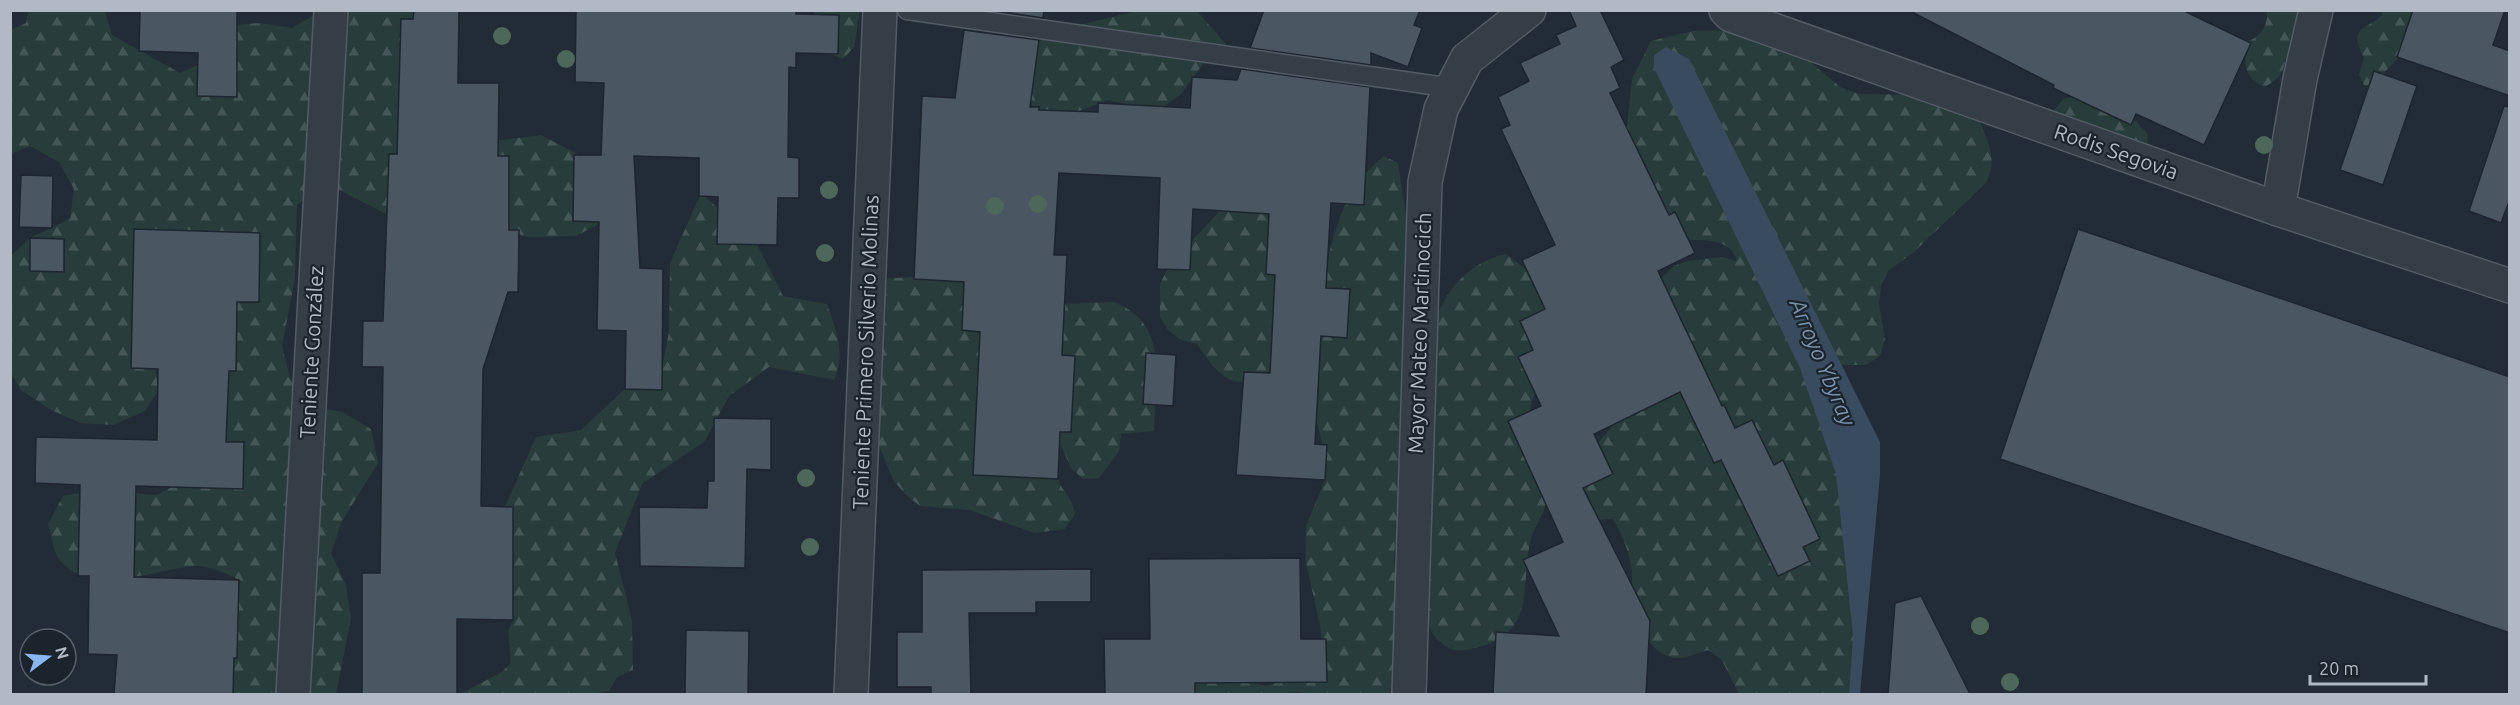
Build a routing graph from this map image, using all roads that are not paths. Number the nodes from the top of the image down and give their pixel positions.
1 (331, 10) edge
2 (880, 10) edge
3 (907, 10) edge
4 (1529, 10) edge
5 (2316, 10) edge
6 (1730, 12) edge
7 (1453, 88) junction
8 (2278, 209) junction
9 (2510, 286) edge
10 (293, 694) edge
11 (852, 694) edge
12 (1409, 694) edge

1 - 10 street, Teniente González
2 - 11 street, Teniente Primero Silverio Molinas
3 - 7 lane
4 - 7 street, Mayor Mateo Martinocich
5 - 8 street
6 - 8 street, Rodis Segovia
7 - 12 street, Mayor Mateo Martinocich
8 - 9 street, Rodis Segovia

